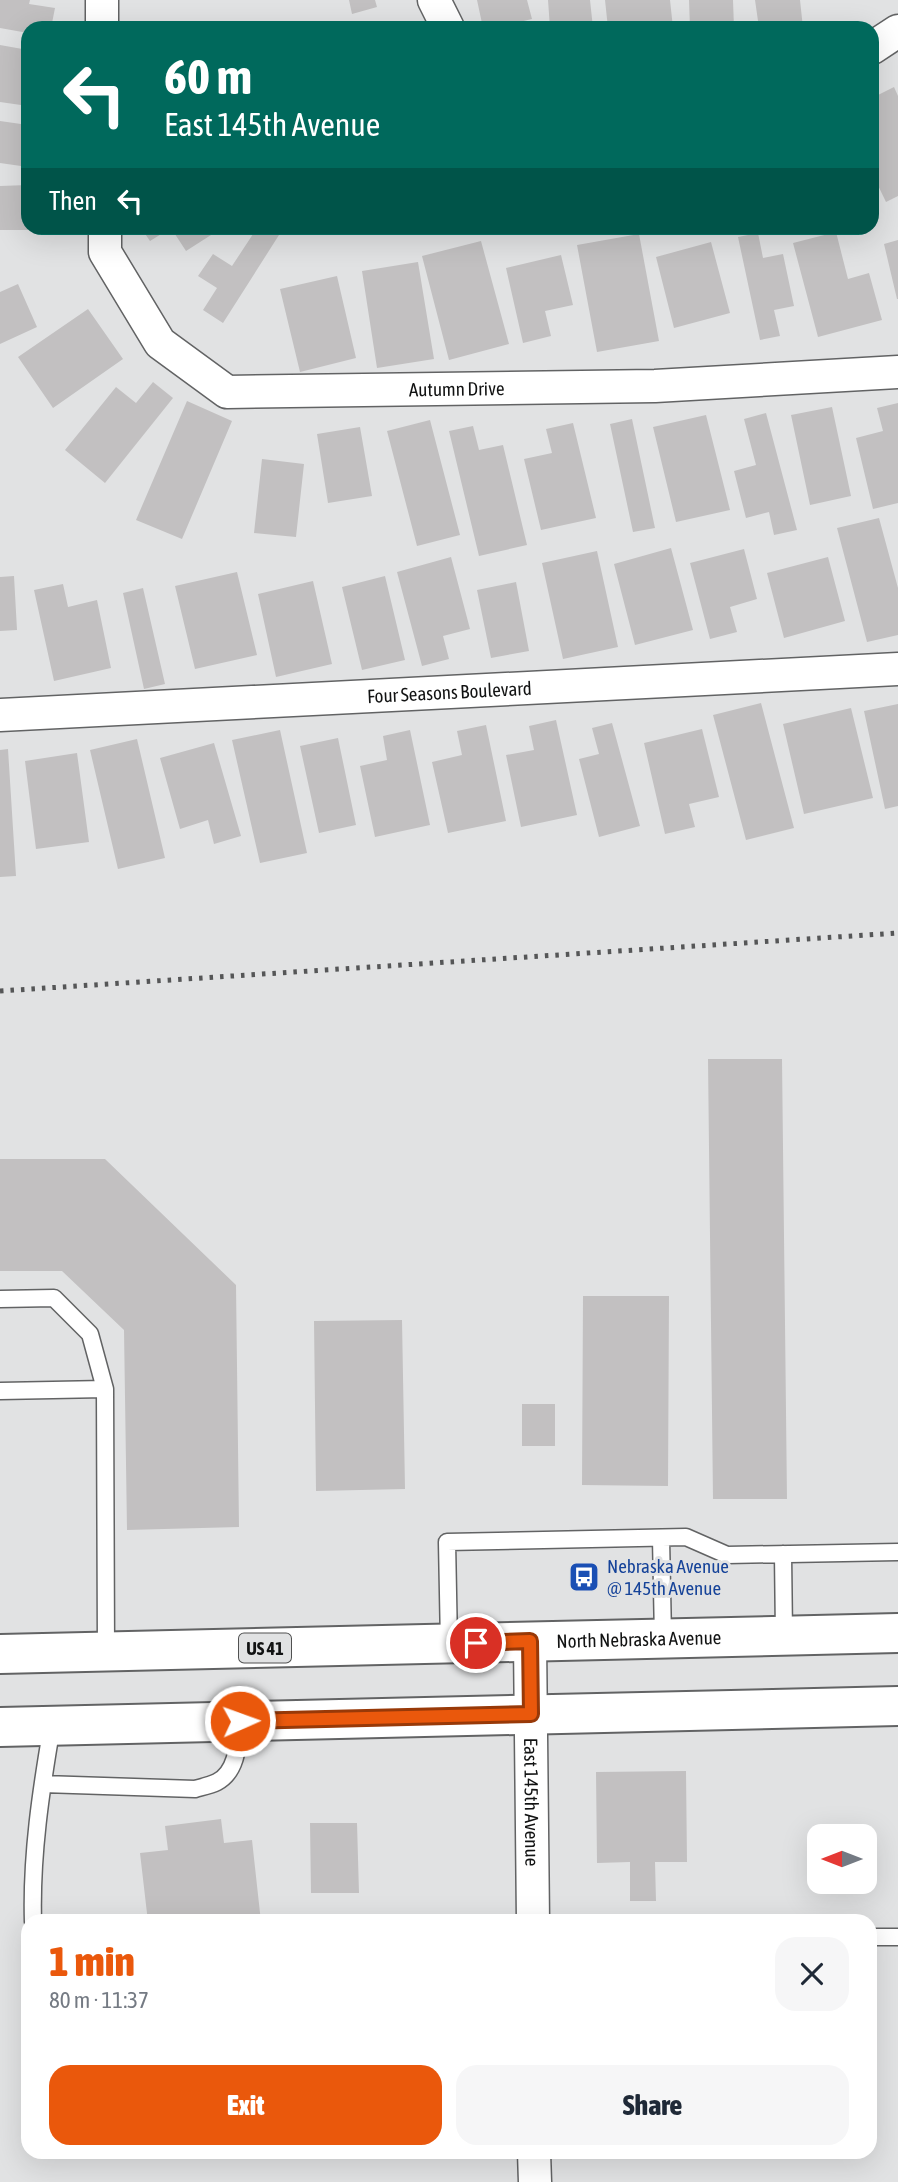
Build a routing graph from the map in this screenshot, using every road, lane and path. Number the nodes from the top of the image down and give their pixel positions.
1 (102, 0) edge
2 (434, 0) edge
3 (102, 21) edge
4 (444, 21) edge
5 (898, 31) edge
6 (879, 43) edge
7 (104, 235) edge
8 (898, 372) edge
9 (898, 669) edge
10 (0, 715) edge
11 (0, 1299) edge
12 (105, 1389) junction
13 (0, 1391) edge
14 (662, 1538) junction
15 (898, 1552) edge
16 (783, 1554) junction
17 (898, 1633) edge
18 (784, 1635) junction
19 (663, 1638) junction
20 (530, 1641) junction
21 (449, 1644) junction
22 (106, 1651) junction
23 (0, 1654) edge
24 (898, 1706) edge
25 (531, 1714) junction
26 (240, 1721) junction
27 (52, 1726) junction
28 (0, 1727) edge
29 (43, 1784) junction
30 (33, 1914) edge
31 (533, 1914) edge
32 (877, 1937) edge
33 (898, 1937) edge
34 (534, 2159) edge
35 (534, 2182) edge

1 - 3 street
2 - 4 street
5 - 6 street
7 - 8 street, Autumn Drive
9 - 10 street, Four Seasons Boulevard
11 - 12 lane
12 - 13 lane
12 - 22 lane
14 - 16 lane
14 - 19 lane
14 - 21 lane
15 - 16 lane
16 - 18 lane
17 - 18 main road, North Nebraska Avenue / US 41
18 - 19 main road, North Nebraska Avenue / US 41
19 - 20 main road, North Nebraska Avenue / US 41
20 - 21 main road, North Nebraska Avenue / US 41
20 - 25 street, East 145th Avenue
21 - 22 main road, North Nebraska Avenue / US 41
22 - 23 main road, North Nebraska Avenue / US 41
24 - 25 main road
25 - 26 main road
25 - 31 street, East 145th Avenue
26 - 27 main road
26 - 29 lane
27 - 28 main road
27 - 29 lane
29 - 30 lane
32 - 33 lane
34 - 35 street

